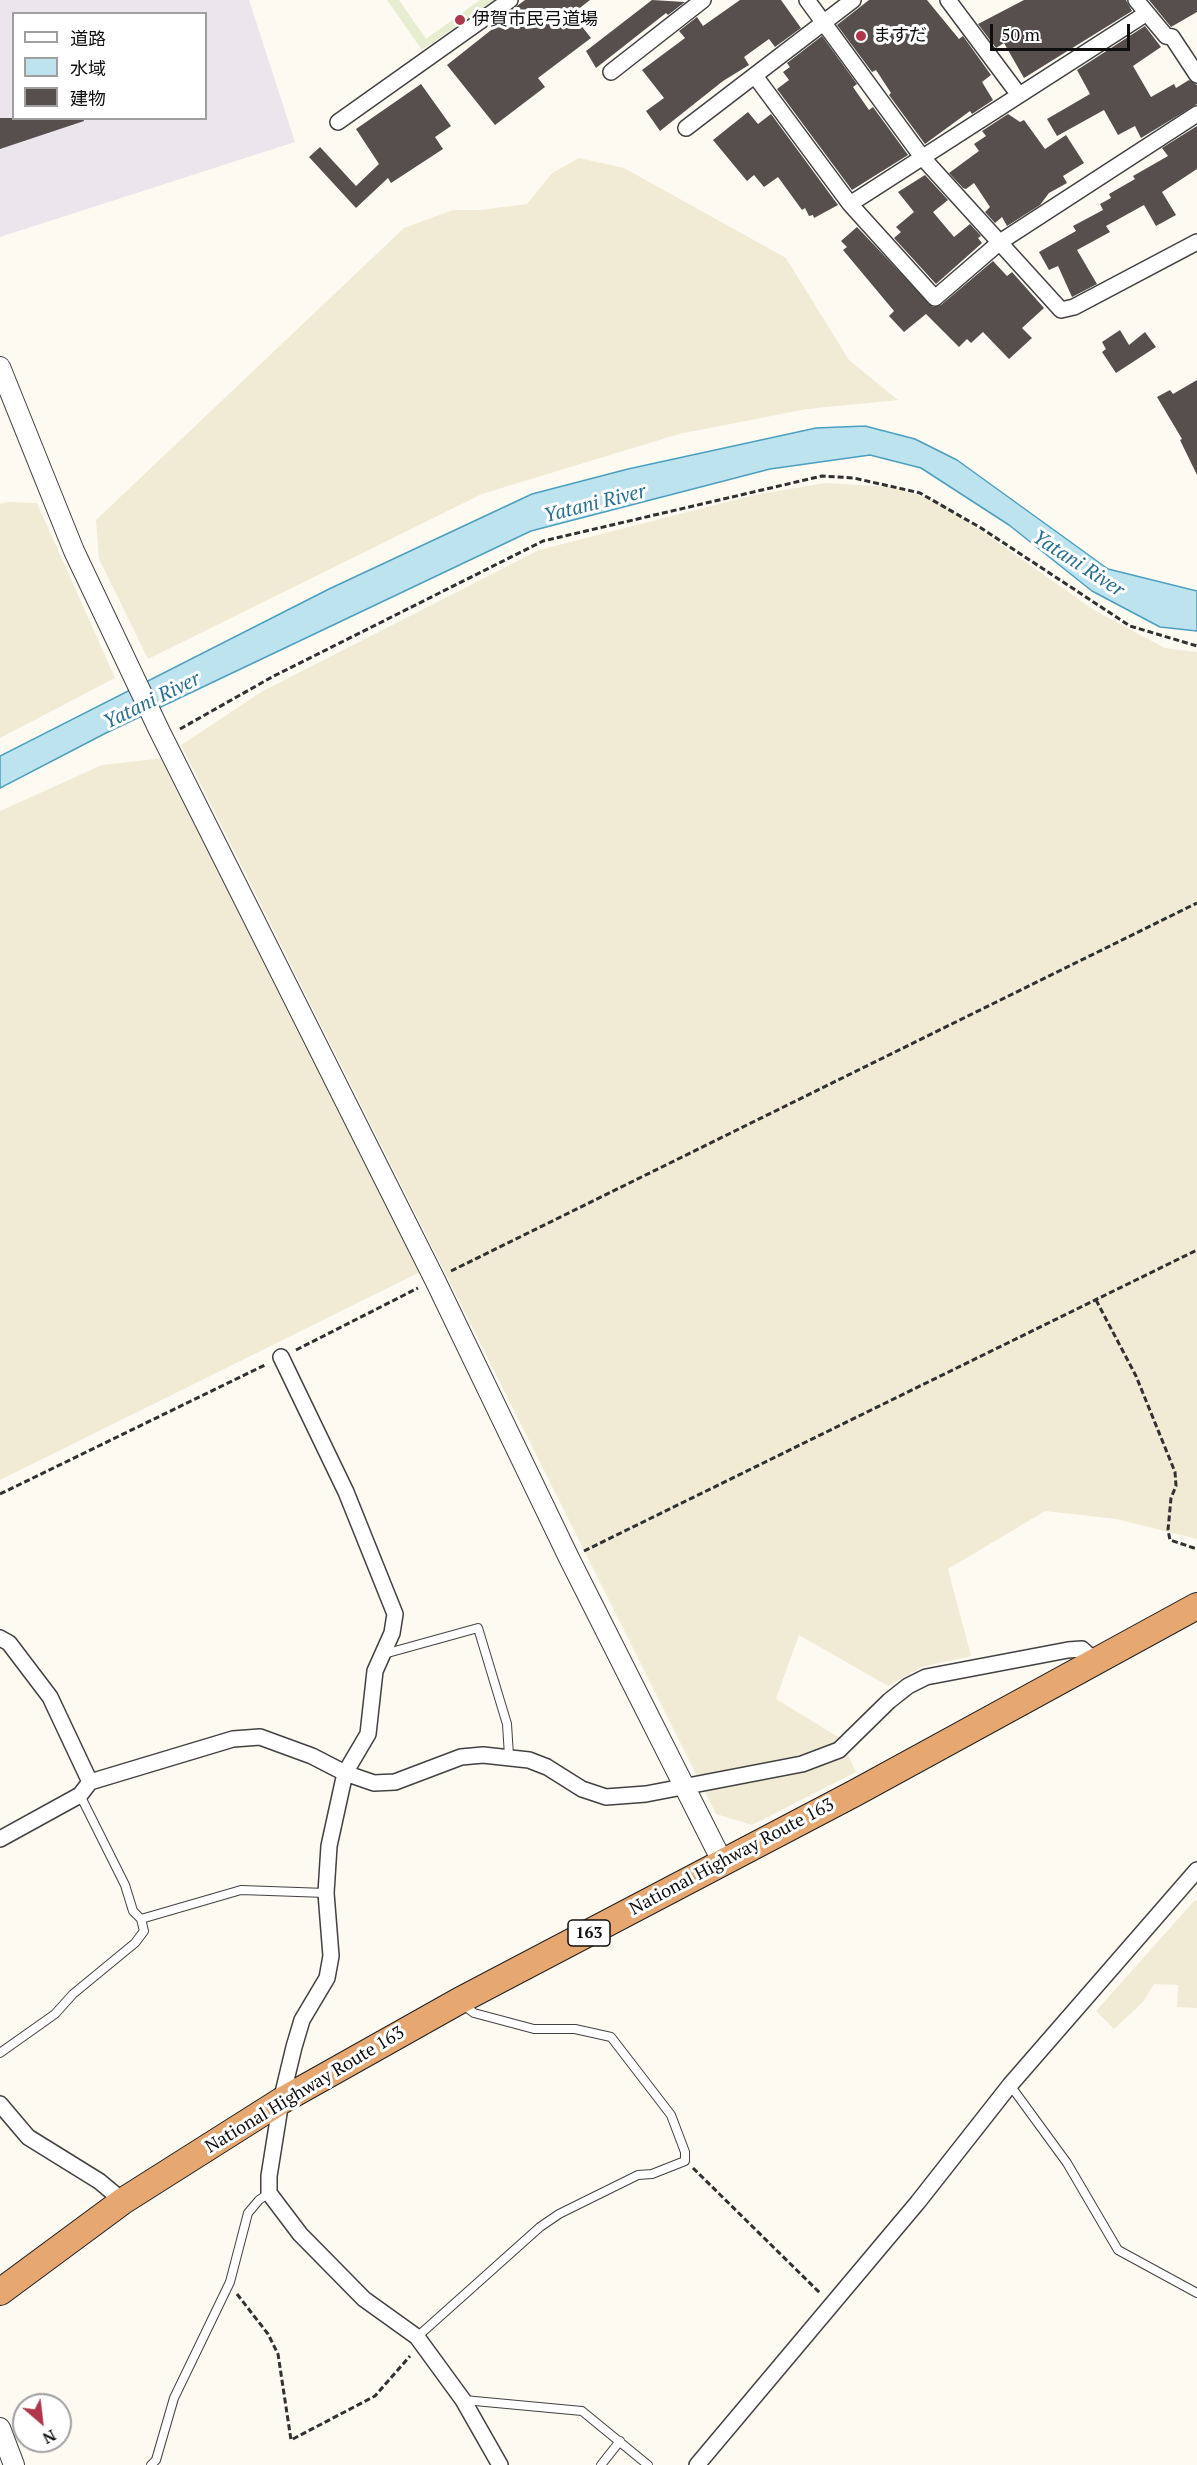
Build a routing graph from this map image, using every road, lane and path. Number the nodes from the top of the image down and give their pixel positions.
1 (510, 0) edge
2 (703, 0) edge
3 (807, 0) edge
4 (853, 0) edge
5 (948, 0) edge
6 (1136, 0) edge
7 (1148, 14) junction
8 (823, 22) junction
9 (611, 72) dead end
10 (1197, 75) edge
11 (755, 76) junction
12 (1019, 95) junction
13 (1197, 114) edge
14 (338, 122) dead end
15 (686, 128) dead end
16 (922, 157) junction
17 (850, 204) junction
18 (1000, 242) junction
19 (1197, 243) edge
20 (0, 367) edge
21 (1197, 646) edge
22 (161, 734) junction
23 (1197, 903) edge
24 (1197, 1250) edge
25 (435, 1280) junction
26 (1096, 1300) junction
27 (281, 1357) junction
28 (0, 1494) edge
29 (1197, 1549) edge
30 (569, 1558) junction
31 (1197, 1606) edge
32 (0, 1638) edge
33 (381, 1655) junction
34 (1095, 1661) junction
35 (509, 1756) junction
36 (345, 1773) junction
37 (90, 1782) junction
38 (683, 1788) junction
39 (80, 1795) junction
40 (0, 1839) edge
41 (723, 1863) junction
42 (1197, 1870) edge
43 (326, 1893) junction
44 (141, 1919) junction
45 (459, 2001) junction
46 (0, 2053) edge
47 (1010, 2085) junction
48 (281, 2101) junction
49 (0, 2104) edge
50 (686, 2161) junction
51 (269, 2193) junction
52 (123, 2201) junction
53 (228, 2288) junction
54 (0, 2292) edge
55 (1197, 2293) edge
56 (832, 2305) junction
57 (417, 2337) junction
58 (463, 2400) junction
59 (0, 2428) edge
60 (620, 2441) junction
61 (14, 2465) edge
62 (151, 2465) edge
63 (500, 2465) edge
64 (601, 2465) edge
65 (648, 2465) edge
66 (697, 2465) edge

1 - 14 street
2 - 9 street
3 - 8 street
4 - 8 street
5 - 12 street
6 - 7 street
7 - 10 street
7 - 12 street
8 - 11 street
8 - 16 street
11 - 15 street
11 - 17 street
12 - 16 street
13 - 18 street
16 - 17 street
16 - 18 street
17 - 18 street
18 - 19 street
20 - 22 street
21 - 22 path
22 - 25 street
23 - 25 path
24 - 26 path
25 - 27 path
25 - 30 street
26 - 29 path
26 - 30 path
27 - 28 path
27 - 33 street
30 - 38 street
31 - 34 highway, National Highway Route 163 / 163
32 - 37 street
33 - 35 lane
33 - 36 street
34 - 38 street
34 - 41 highway, National Highway Route 163 / 163
35 - 36 street
35 - 38 street
36 - 37 street
36 - 43 street
37 - 39 street
38 - 41 street
39 - 40 street
39 - 44 lane
41 - 45 highway, National Highway Route 163 / 163
42 - 47 street
43 - 44 lane
43 - 48 street
44 - 46 lane
45 - 48 highway, National Highway Route 163 / 163
45 - 50 lane
47 - 55 lane
47 - 56 street
48 - 51 street
48 - 52 highway, National Highway Route 163 / 163
49 - 52 street
50 - 56 path
50 - 57 lane
51 - 53 lane
51 - 57 street
52 - 54 highway, National Highway Route 163 / 163
53 - 57 path
53 - 62 lane
56 - 66 street
57 - 58 street
58 - 60 lane
58 - 63 street
59 - 61 street
60 - 64 lane
60 - 65 lane

